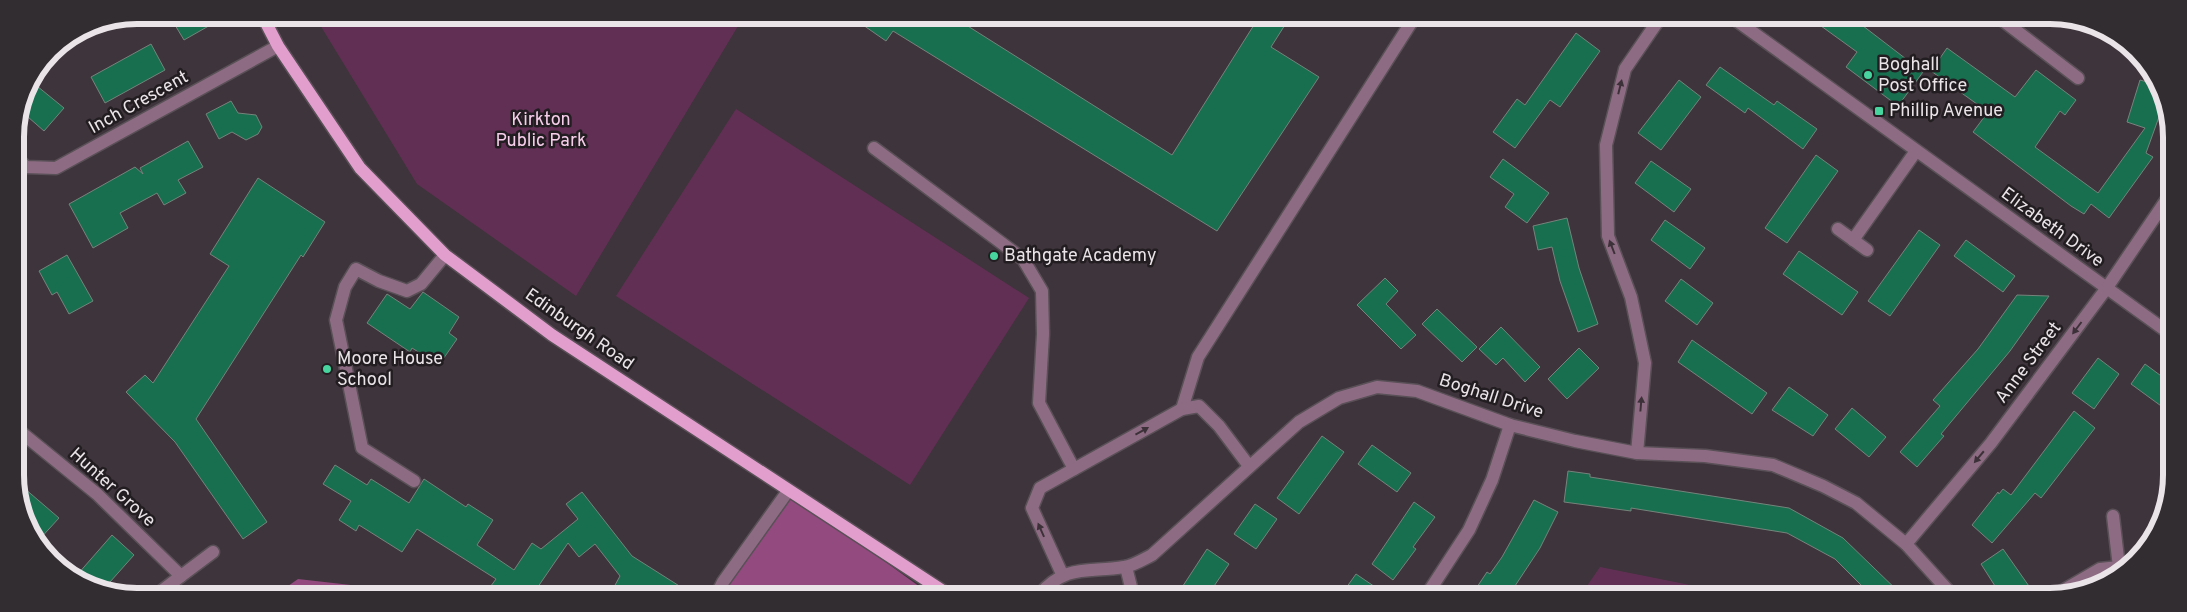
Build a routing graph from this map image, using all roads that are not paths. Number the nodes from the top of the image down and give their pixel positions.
1 (267, 24) edge
2 (1410, 24) edge
3 (1656, 24) edge
4 (1741, 24) edge
5 (2008, 24) edge
6 (278, 46) junction
7 (2078, 78) dead end
8 (874, 148) dead end
9 (1916, 151) junction
10 (24, 164) edge
11 (2163, 205) edge
12 (1838, 229) dead end
13 (1853, 240) junction
14 (1867, 250) dead end
15 (445, 255) junction
16 (2106, 289) junction
17 (2163, 329) edge
18 (1182, 409) junction
19 (1510, 425) junction
20 (24, 435) edge
21 (1637, 453) junction
22 (1249, 466) junction
23 (1074, 469) junction
24 (414, 481) dead end
25 (788, 491) junction
26 (2113, 516) dead end
27 (1906, 544) junction
28 (213, 552) dead end
29 (2118, 565) edge
30 (1126, 567) junction
31 (2112, 570) edge
32 (1062, 574) junction
33 (181, 576) junction
34 (2070, 586) edge
35 (165, 588) edge
36 (720, 588) edge
37 (938, 588) edge
38 (1047, 588) edge
39 (1131, 588) edge
40 (1431, 588) edge
41 (1947, 588) edge

1 - 6 main road, Edinburgh Road
2 - 18 street
21 -> 3 street
4 - 9 street, Elizabeth Drive
5 - 7 street
6 - 10 street, Inch Crescent
6 - 15 main road, Edinburgh Road
8 - 23 street
9 - 13 street
9 - 16 street, Elizabeth Drive
11 - 16 street, Anne Street
12 - 13 street
13 - 14 street
15 - 24 street
15 - 25 main road, Edinburgh Road
16 - 17 street, Elizabeth Drive
16 -> 27 street, Anne Street
18 - 22 street
23 -> 18 street
19 - 21 street, Boghall Drive
19 - 22 street, Boghall Drive
19 - 40 street
20 - 33 street, Hunter Grove
21 - 27 street, Boghall Drive
22 - 30 street, Boghall Drive
32 -> 23 street
25 - 36 street
25 - 37 main road, Edinburgh Road
26 - 29 street
27 - 41 street, Boghall Drive
28 - 33 street
30 - 32 street, Boghall Drive
30 - 39 street
31 - 34 street
32 - 38 street
33 - 35 street

